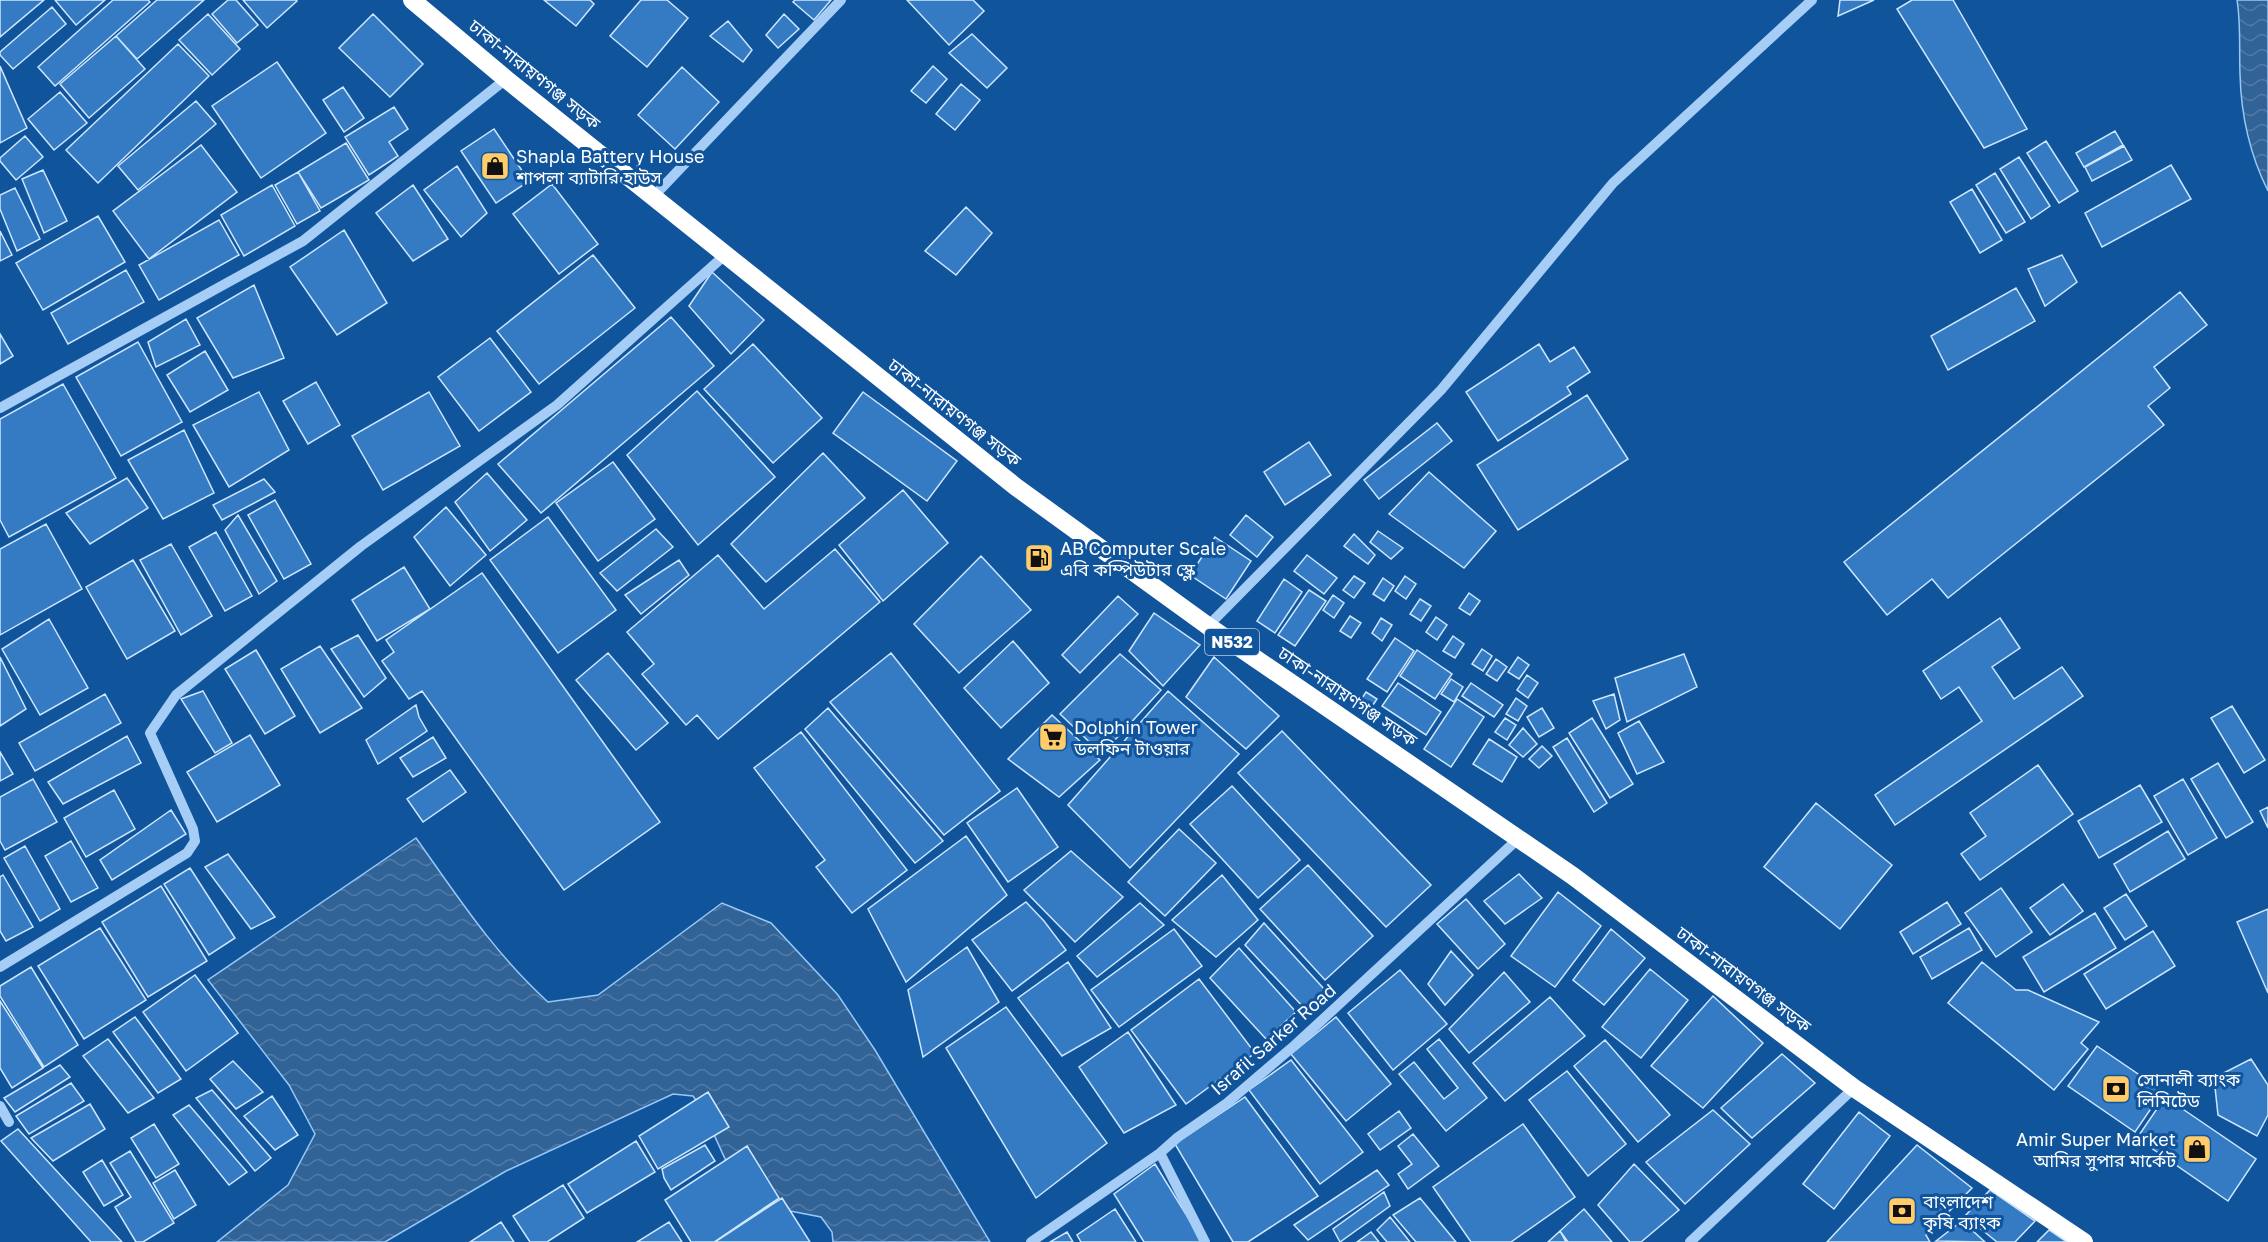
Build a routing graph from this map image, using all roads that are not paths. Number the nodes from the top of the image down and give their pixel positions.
1 (412, 0) edge
2 (841, 0) edge
3 (1812, 0) edge
4 (506, 79) junction
5 (653, 197) junction
6 (725, 255) junction
7 (0, 408) edge
8 (1208, 626) junction
9 (1519, 838) junction
10 (0, 967) edge
11 (1854, 1088) junction
12 (0, 1107) edge
13 (9, 1122) dead end
14 (1160, 1153) junction
15 (1031, 1242) edge
16 (1205, 1242) edge
17 (1690, 1242) edge
18 (2084, 1242) edge

1 - 4 highway, ঢাকা-নারায়ণগঞ্জ সড়ক / N532
2 - 5 street
3 - 8 street
4 - 5 highway, ঢাকা-নারায়ণগঞ্জ সড়ক / N532
4 - 7 street
5 - 6 highway, ঢাকা-নারায়ণগঞ্জ সড়ক / N532
6 - 8 highway, ঢাকা-নারায়ণগঞ্জ সড়ক / N532
6 - 10 street
8 - 9 highway, ঢাকা-নারায়ণগঞ্জ সড়ক / N532
9 - 11 highway, ঢাকা-নারায়ণগঞ্জ সড়ক / N532
9 - 14 street, Israfil Sarker Road
11 - 17 street
11 - 18 highway, ঢাকা-নারায়ণগঞ্জ সড়ক / N532
12 - 13 street
14 - 15 street, Israfil Sarker Road
14 - 16 street

